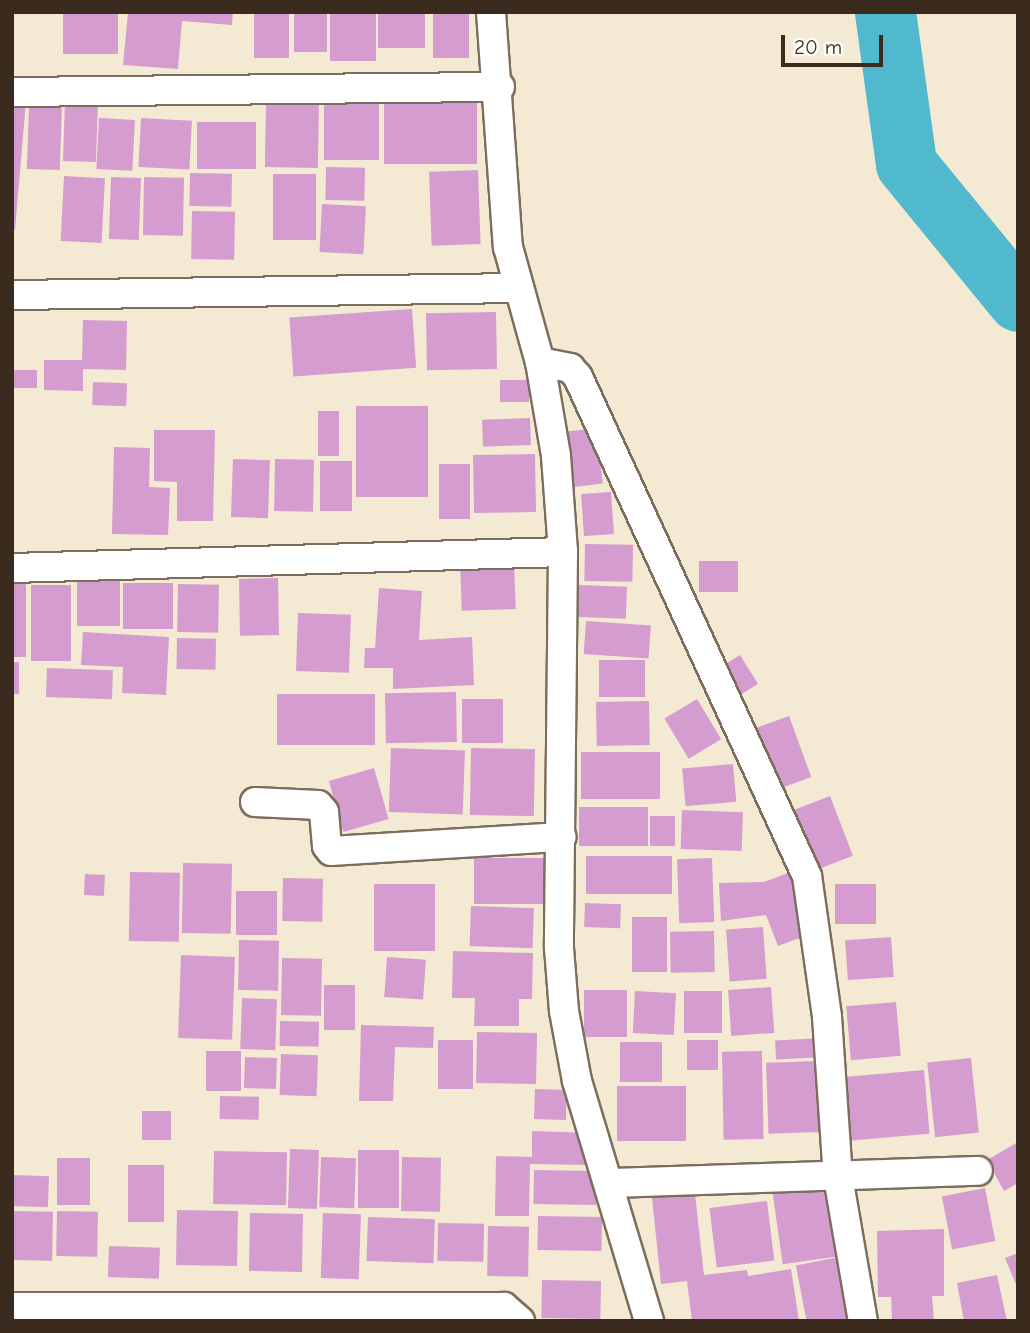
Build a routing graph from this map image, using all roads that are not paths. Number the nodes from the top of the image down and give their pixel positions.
1 (491, 12) edge
2 (500, 87) junction
3 (12, 92) edge
4 (519, 288) junction
5 (12, 295) edge
6 (540, 362) junction
7 (563, 552) junction
8 (12, 568) edge
9 (255, 802) dead end
10 (562, 837) junction
11 (978, 1171) dead end
12 (838, 1177) junction
13 (611, 1184) junction
14 (12, 1307) edge
15 (520, 1321) edge
16 (649, 1321) edge
17 (863, 1321) edge

1 - 2 street
2 - 3 street
2 - 4 street
4 - 5 street
4 - 6 street
6 - 7 street
6 - 12 street
7 - 8 street
7 - 10 street
9 - 10 street
10 - 13 street
11 - 12 street
12 - 13 street
12 - 17 street
13 - 16 street
14 - 15 street

